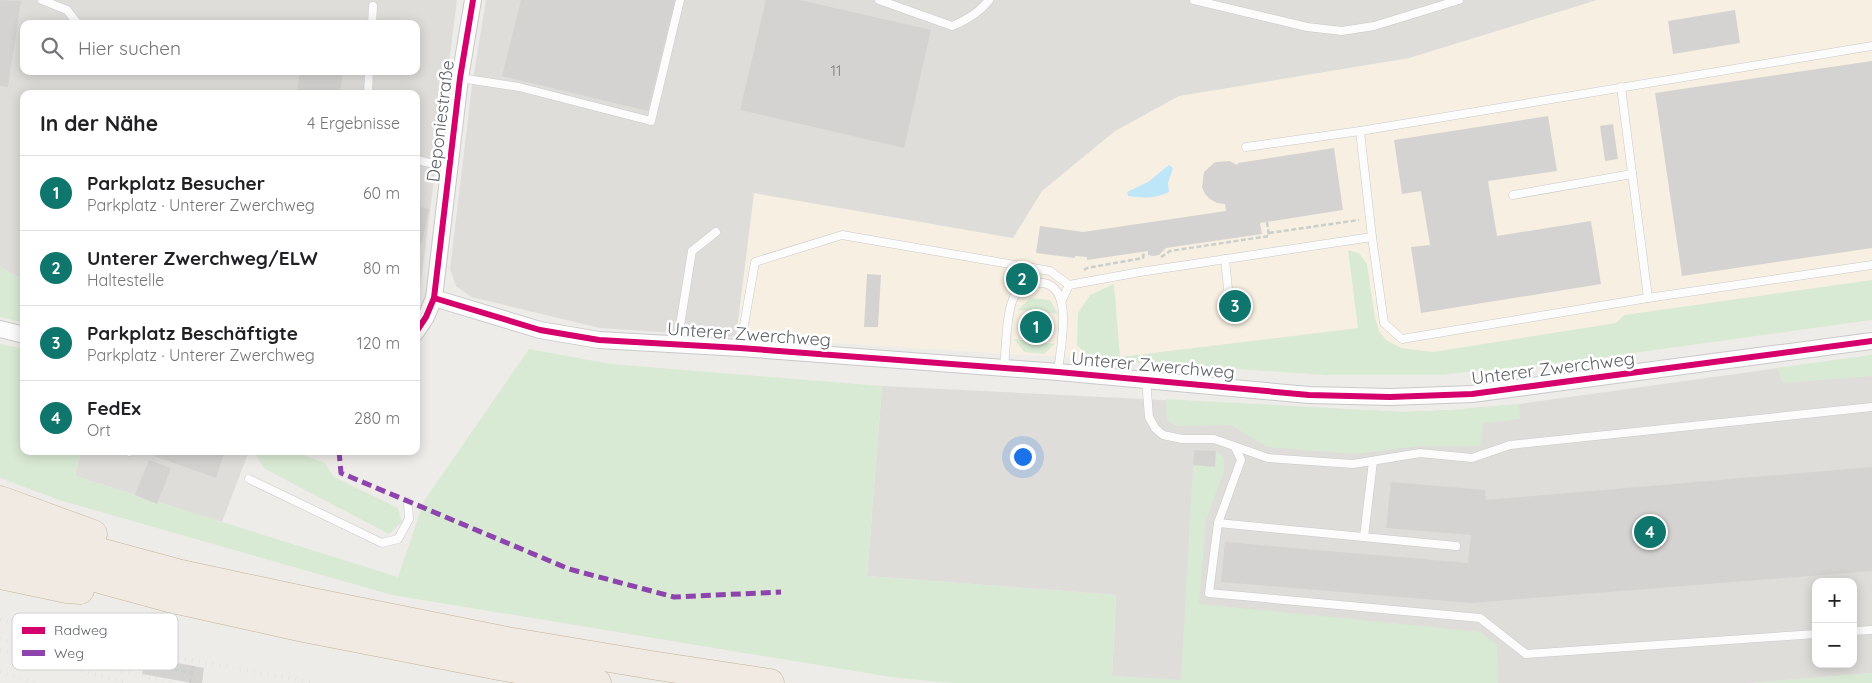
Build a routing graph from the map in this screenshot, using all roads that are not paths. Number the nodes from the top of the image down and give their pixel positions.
1 (42, 0) edge
2 (473, 0) edge
3 (680, 0) edge
4 (879, 0) edge
5 (988, 0) edge
6 (1194, 0) edge
7 (1459, 0) edge
8 (373, 6) dead end
9 (75, 20) edge
10 (372, 20) edge
11 (1872, 46) edge
12 (369, 75) edge
13 (460, 78) junction
14 (1621, 87) junction
15 (368, 90) edge
16 (1360, 131) junction
17 (1246, 147) dead end
18 (420, 161) edge
19 (449, 167) junction
20 (1632, 174) junction
21 (1513, 195) dead end
22 (716, 232) dead end
23 (1372, 236) junction
24 (1225, 259) junction
25 (1872, 265) edge
26 (1069, 285) junction
27 (1228, 289) dead end
28 (434, 298) junction
29 (1648, 298) junction
30 (1062, 300) junction
31 (421, 316) edge
32 (0, 330) edge
33 (20, 334) edge
34 (1872, 341) edge
35 (677, 344) junction
36 (740, 348) junction
37 (1004, 368) junction
38 (1058, 372) junction
39 (1146, 379) junction
40 (1872, 407) edge
41 (1235, 447) junction
42 (1373, 461) junction
43 (248, 479) dead end
44 (0, 500) edge
45 (408, 502) dead end
46 (1218, 523) junction
47 (0, 525) edge
48 (1364, 537) junction
49 (1456, 546) dead end
50 (0, 552) edge
51 (0, 574) edge
52 (181, 574) junction
53 (169, 598) junction
54 (1872, 630) edge
55 (1857, 631) edge
56 (1812, 634) edge
57 (597, 683) edge
58 (770, 683) edge

1 - 9 lane
2 - 13 street, Deponiestraße
3 - 13 lane
4 - 5 lane
6 - 7 lane
8 - 10 lane
11 - 14 lane
12 - 15 lane
13 - 19 street, Deponiestraße
14 - 16 lane
14 - 20 lane
16 - 17 lane
16 - 23 lane
18 - 19 lane
19 - 28 street, Deponiestraße
20 - 21 lane
20 - 29 lane
22 - 35 lane
23 - 24 lane
23 - 29 lane
24 - 26 lane
24 - 27 lane
25 - 29 lane
26 - 30 lane
26 - 36 lane
28 - 31 street, Deponiestraße
28 - 35 street, Unterer Zwerchweg
30 - 37 lane
30 - 38 lane
32 - 33 street
34 - 39 street, Unterer Zwerchweg
35 - 36 street, Unterer Zwerchweg
36 - 37 street, Unterer Zwerchweg
37 - 38 street, Unterer Zwerchweg
38 - 39 street, Unterer Zwerchweg
39 - 41 lane
40 - 42 lane
41 - 42 lane
41 - 46 lane
42 - 48 lane
43 - 45 lane
44 - 52 highway
46 - 48 lane
46 - 56 lane
47 - 52 highway
48 - 49 lane
50 - 53 highway
51 - 53 highway
52 - 58 highway
53 - 57 highway
54 - 55 lane

